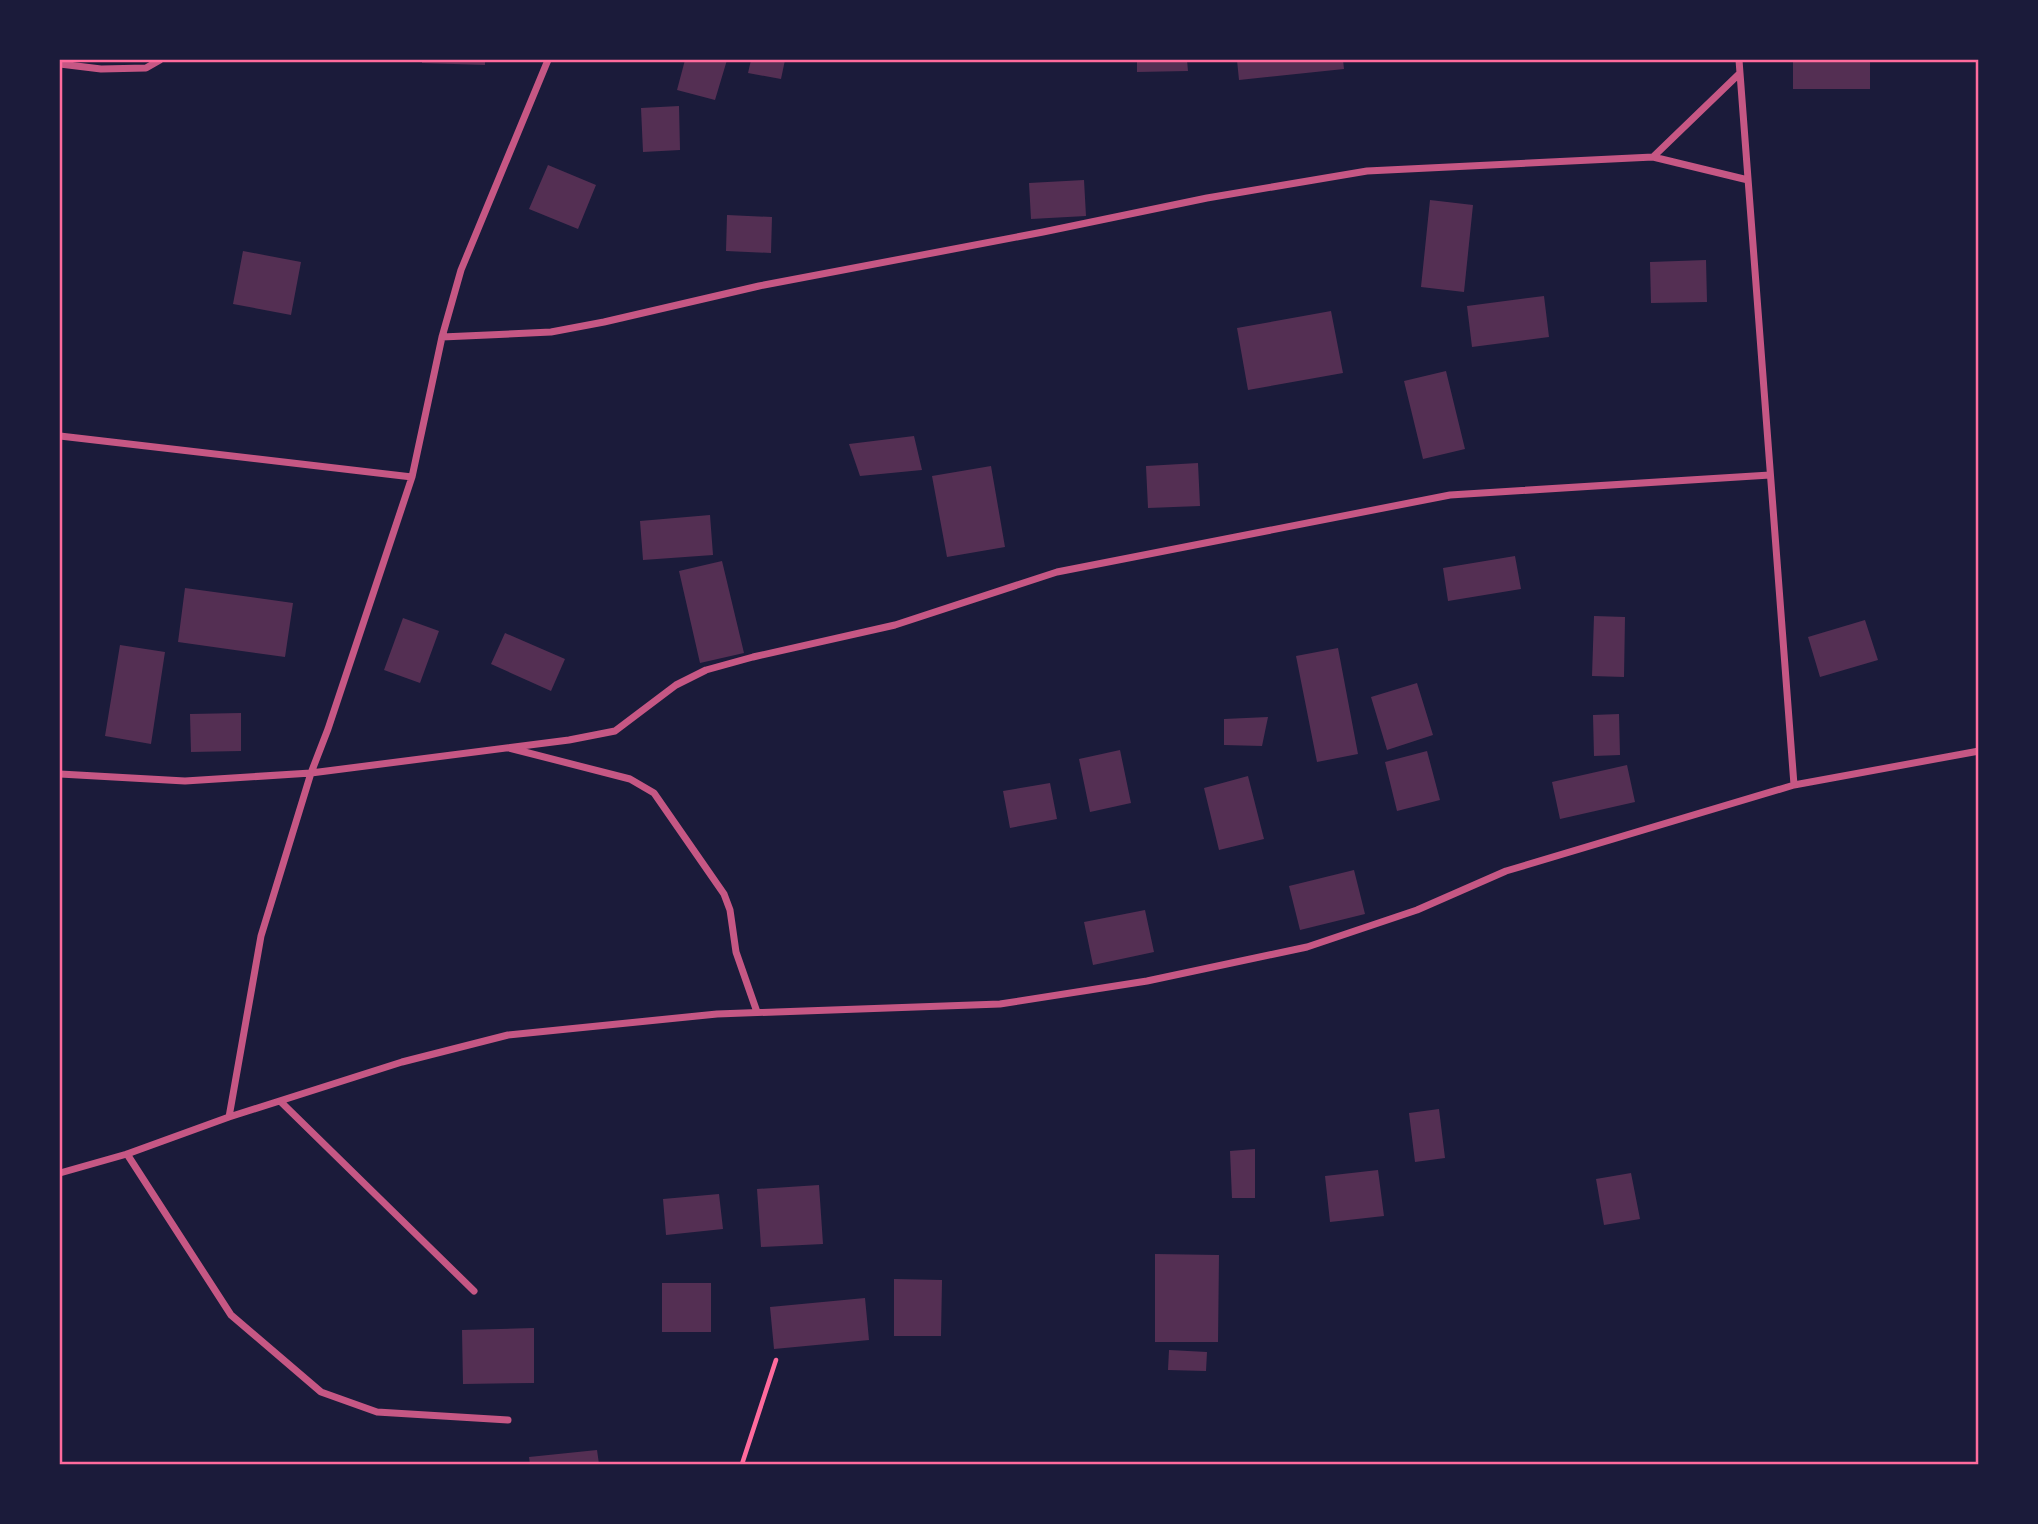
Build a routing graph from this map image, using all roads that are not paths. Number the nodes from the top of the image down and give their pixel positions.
1 (160, 60) edge
2 (548, 60) edge
3 (1739, 60) edge
4 (60, 64) edge
5 (1739, 74) junction
6 (1653, 157) junction
7 (1748, 180) junction
8 (442, 337) junction
9 (60, 436) edge
10 (1770, 475) junction
11 (412, 477) junction
12 (505, 747) junction
13 (1979, 751) edge
14 (60, 774) edge
15 (311, 774) junction
16 (1794, 785) junction
17 (757, 1012) junction
18 (281, 1102) junction
19 (229, 1116) junction
20 (127, 1154) junction
21 (60, 1173) edge
22 (474, 1291) dead end
23 (508, 1420) dead end

1 - 4 street
2 - 8 street
3 - 5 street
5 - 6 street
5 - 7 street
6 - 7 street
6 - 8 street
7 - 10 street
8 - 11 street
9 - 11 street
10 - 12 street
10 - 16 street
11 - 15 street
12 - 15 street
12 - 17 street
13 - 16 street
14 - 15 street
15 - 19 street
16 - 17 street
17 - 18 street
18 - 19 street
18 - 22 street
19 - 20 street
20 - 21 street
20 - 23 street

